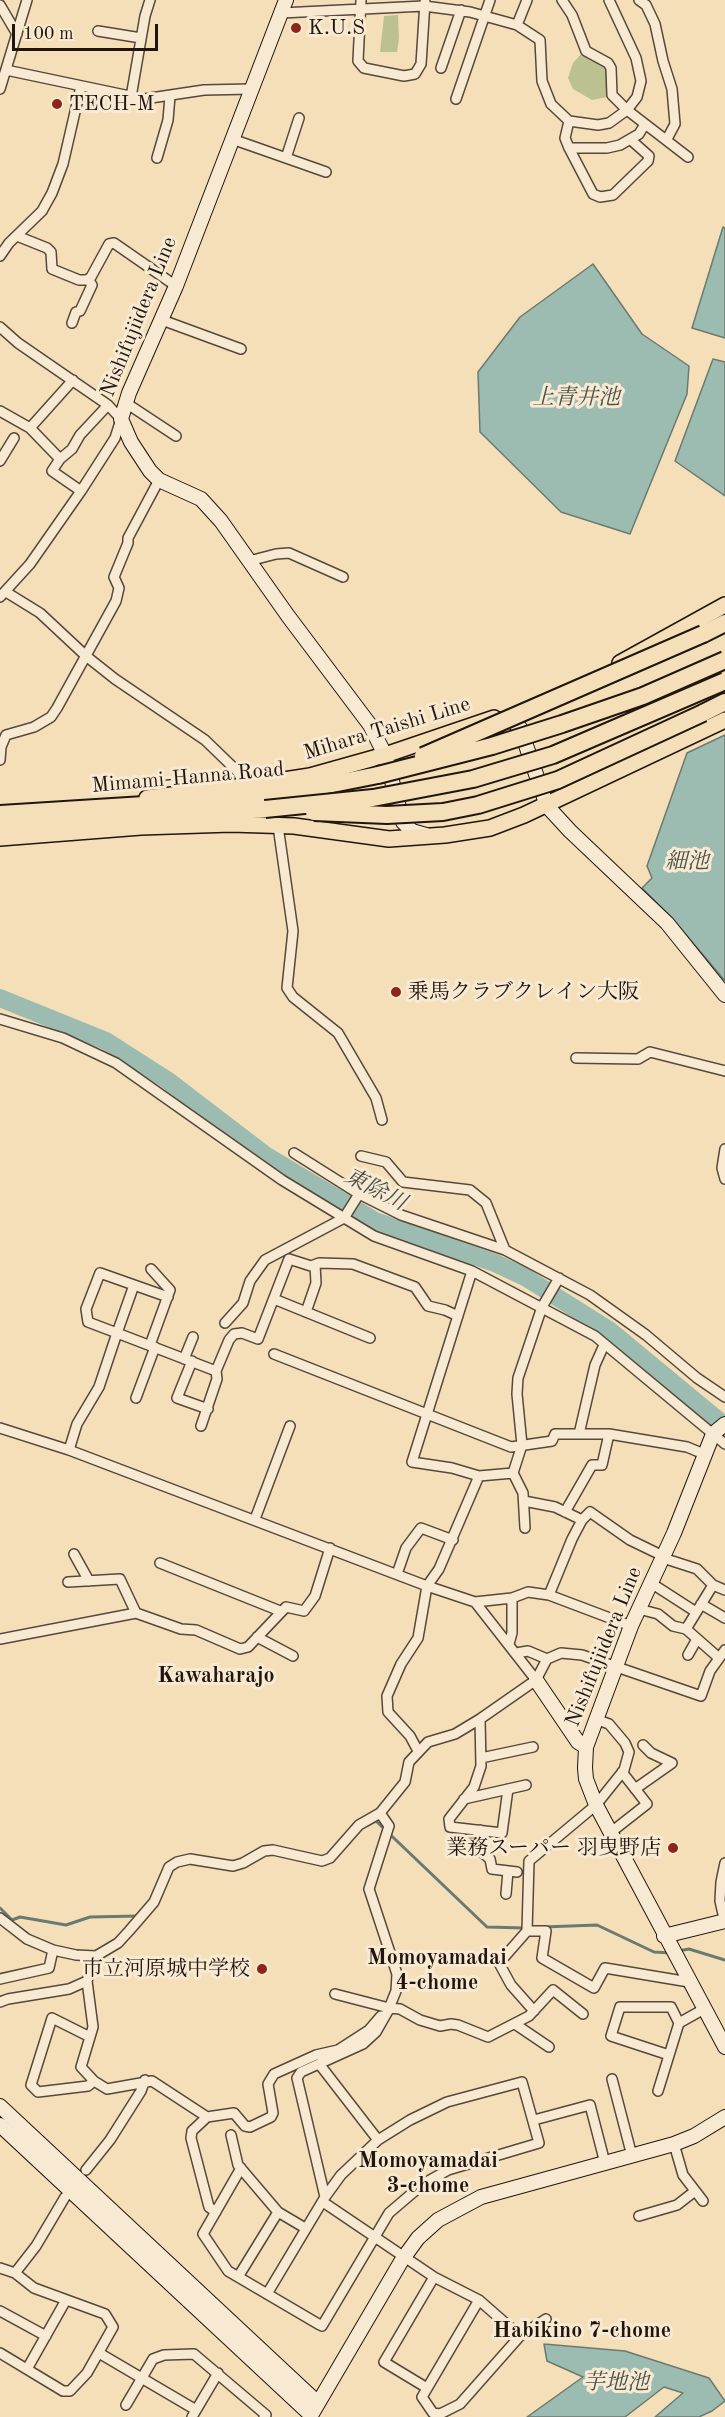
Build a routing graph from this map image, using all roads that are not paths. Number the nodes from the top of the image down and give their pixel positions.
1 (27, 0) edge
2 (150, 0) edge
3 (490, 0) edge
4 (527, 0) edge
5 (562, 0) edge
6 (609, 0) edge
7 (639, 0) edge
8 (283, 3) edge
9 (424, 3) edge
10 (0, 4) edge
11 (361, 5) edge
12 (461, 10) junction
13 (485, 15) junction
14 (517, 25) junction
15 (98, 31) dead end
16 (17, 34) junction
17 (141, 38) junction
18 (441, 68) dead end
19 (6, 70) junction
20 (81, 86) junction
21 (0, 89) edge
22 (251, 89) junction
23 (170, 96) junction
24 (131, 97) junction
25 (456, 99) dead end
26 (627, 110) junction
27 (299, 118) dead end
28 (570, 121) junction
29 (645, 124) junction
30 (232, 139) junction
31 (667, 139) junction
32 (631, 140) junction
33 (569, 148) junction
34 (688, 157) dead end
35 (157, 158) dead end
36 (286, 158) junction
37 (326, 172) dead end
38 (17, 236) junction
39 (0, 256) edge
40 (88, 279) junction
41 (176, 286) junction
42 (162, 320) junction
43 (72, 323) dead end
44 (0, 327) edge
45 (241, 349) dead end
46 (73, 380) junction
47 (126, 403) junction
48 (108, 405) junction
49 (0, 411) edge
50 (121, 419) junction
51 (30, 428) junction
52 (176, 436) dead end
53 (14, 438) dead end
54 (60, 459) junction
55 (0, 461) edge
56 (159, 480) junction
57 (81, 490) junction
58 (249, 561) junction
59 (343, 577) dead end
60 (2, 594) edge
61 (725, 605) edge
62 (725, 623) edge
63 (725, 630) edge
64 (703, 634) junction
65 (86, 656) junction
66 (725, 660) edge
67 (725, 681) edge
68 (725, 702) edge
69 (492, 718) junction
70 (725, 720) edge
71 (386, 755) junction
72 (0, 760) edge
73 (378, 775) junction
74 (245, 786) junction
75 (547, 806) junction
76 (0, 808) edge
77 (265, 809) junction
78 (0, 814) edge
79 (278, 826) junction
80 (0, 828) edge
81 (431, 836) junction
82 (0, 838) edge
83 (725, 995) edge
84 (0, 1019) edge
85 (576, 1058) dead end
86 (725, 1071) edge
87 (382, 1120) dead end
88 (725, 1149) edge
89 (294, 1153) dead end
90 (361, 1156) dead end
91 (725, 1179) edge
92 (359, 1194) junction
93 (344, 1218) junction
94 (284, 1250) junction
95 (505, 1250) junction
96 (289, 1259) junction
97 (315, 1265) junction
98 (151, 1269) dead end
99 (472, 1271) junction
100 (557, 1280) junction
101 (134, 1285) junction
102 (168, 1297) junction
103 (274, 1299) junction
104 (542, 1307) junction
105 (306, 1312) junction
106 (458, 1316) junction
107 (225, 1323) dead end
108 (117, 1333) junction
109 (193, 1337) dead end
110 (370, 1338) dead end
111 (604, 1345) junction
112 (153, 1346) junction
113 (274, 1354) dead end
114 (188, 1360) junction
115 (216, 1371) junction
116 (725, 1397) edge
117 (136, 1398) dead end
118 (208, 1409) junction
119 (429, 1413) junction
120 (725, 1424) edge
121 (201, 1426) dead end
122 (291, 1426) dead end
123 (0, 1428) edge
124 (579, 1434) junction
125 (609, 1434) junction
126 (713, 1434) junction
127 (725, 1444) edge
128 (522, 1445) junction
129 (69, 1450) junction
130 (705, 1454) junction
131 (513, 1473) junction
132 (479, 1476) junction
133 (525, 1501) junction
134 (565, 1512) junction
135 (255, 1519) junction
136 (582, 1520) junction
137 (525, 1528) dead end
138 (453, 1540) junction
139 (330, 1548) junction
140 (74, 1554) dead end
141 (663, 1557) junction
142 (160, 1563) dead end
143 (397, 1574) junction
144 (89, 1581) junction
145 (68, 1582) dead end
146 (651, 1583) junction
147 (712, 1585) junction
148 (427, 1586) junction
149 (725, 1590) edge
150 (549, 1595) junction
151 (512, 1598) junction
152 (475, 1602) junction
153 (639, 1608) junction
154 (698, 1608) junction
155 (280, 1611) junction
156 (136, 1613) junction
157 (725, 1618) edge
158 (631, 1626) junction
159 (686, 1629) junction
160 (257, 1638) junction
161 (0, 1639) edge
162 (698, 1639) junction
163 (509, 1644) junction
164 (725, 1650) edge
165 (516, 1653) junction
166 (688, 1655) dead end
167 (293, 1656) dead end
168 (547, 1659) junction
169 (719, 1659) junction
170 (615, 1666) junction
171 (536, 1680) junction
172 (480, 1719) junction
173 (596, 1719) junction
174 (643, 1744) dead end
175 (533, 1747) dead end
176 (586, 1748) junction
177 (418, 1751) junction
178 (482, 1758) junction
179 (622, 1772) junction
180 (526, 1785) dead end
181 (508, 1789) junction
182 (635, 1789) junction
183 (464, 1799) junction
184 (596, 1805) junction
185 (380, 1813) junction
186 (480, 1830) junction
187 (610, 1833) junction
188 (725, 1863) edge
189 (506, 1894) dead end
190 (0, 1918) edge
191 (725, 1922) edge
192 (527, 1931) junction
193 (664, 1936) junction
194 (53, 1950) junction
195 (96, 1956) junction
196 (0, 1979) edge
197 (87, 1981) junction
198 (689, 1982) junction
199 (335, 1994) dead end
200 (0, 2002) edge
201 (704, 2009) junction
202 (388, 2010) junction
203 (534, 2011) junction
204 (583, 2014) dead end
205 (679, 2023) junction
206 (515, 2024) junction
207 (90, 2037) junction
208 (549, 2047) dead end
209 (725, 2047) edge
210 (669, 2055) junction
211 (320, 2065) junction
212 (612, 2079) dead end
213 (145, 2080) junction
214 (94, 2081) junction
215 (657, 2091) dead end
216 (0, 2106) edge
217 (207, 2117) junction
218 (725, 2117) edge
219 (534, 2120) junction
220 (0, 2125) edge
221 (231, 2135) dead end
222 (378, 2140) junction
223 (674, 2144) junction
224 (632, 2156) junction
225 (605, 2163) junction
226 (241, 2169) junction
227 (86, 2170) dead end
228 (695, 2191) junction
229 (65, 2197) dead end
230 (324, 2199) junction
231 (703, 2200) dead end
232 (216, 2212) junction
233 (278, 2212) junction
234 (639, 2216) dead end
235 (305, 2228) junction
236 (374, 2238) junction
237 (404, 2257) junction
238 (0, 2268) edge
239 (15, 2273) junction
240 (238, 2277) junction
241 (434, 2277) junction
242 (267, 2294) junction
243 (66, 2300) junction
244 (479, 2300) junction
245 (0, 2311) edge
246 (546, 2319) dead end
247 (46, 2336) junction
248 (520, 2336) junction
249 (0, 2353) edge
250 (99, 2353) junction
251 (27, 2369) junction
252 (218, 2373) junction
253 (143, 2377) junction
254 (427, 2388) junction
255 (126, 2405) dead end
256 (313, 2412) edge
257 (194, 2413) edge
258 (264, 2417) edge

1 - 16 street
2 - 17 street
3 - 13 street
4 - 14 street
5 - 26 street
6 - 26 street
7 - 31 street
8 - 11 street
8 - 22 main road, Nishifujiidera Line
9 - 11 street
9 - 11 street
9 - 12 street
10 - 16 street
12 - 13 street
12 - 18 street
13 - 14 street
13 - 25 street
14 - 28 street
15 - 17 street
16 - 19 street
17 - 24 street
19 - 20 street
19 - 21 street
20 - 24 street
20 - 38 street
22 - 23 street
22 - 30 main road, Nishifujiidera Line
23 - 24 street
23 - 35 street
26 - 28 street
26 - 29 street
27 - 36 street
28 - 33 street
29 - 31 street
29 - 32 street
30 - 36 street
30 - 41 main road, Nishifujiidera Line
31 - 34 street
32 - 33 street
32 - 33 street
36 - 37 street
38 - 39 street
38 - 40 street
40 - 41 street
40 - 43 street
41 - 42 main road, Nishifujiidera Line
42 - 45 street
42 - 47 main road, Nishifujiidera Line
44 - 46 street
46 - 48 street
46 - 51 street
47 - 50 main road, Nishifujiidera Line
47 - 52 street
48 - 50 street
48 - 54 street
49 - 51 street
50 - 56 main road, Nishifujiidera Line
50 - 57 street
51 - 54 street
53 - 55 street
54 - 57 street
56 - 58 main road, Nishifujiidera Line
56 - 65 street
57 - 60 street
58 - 59 street
58 - 71 main road, Nishifujiidera Line
60 - 65 street
61 - 69 main road, Mihara Taishi Line
62 - 64 highway
63 - 64 highway
64 - 73 highway, bridge
65 - 72 street
65 - 74 street
66 - 73 highway, bridge
67 - 77 highway, bridge
68 - 77 highway, bridge
69 - 71 main road, Mihara Taishi Line
69 - 75 main road
70 - 75 main road
71 - 74 main road, Mihara Taishi Line
71 - 81 main road, Nishifujiidera Line
73 - 78 highway, Mimami-Hanna Road
74 - 76 main road, Mihara Taishi Line
75 - 81 main road
75 - 83 main road
77 - 80 highway, Mimami-Hanna Road
79 - 81 main road
79 - 82 main road
79 - 87 street
84 - 93 street
85 - 86 street
88 - 91 street
89 - 92 street
90 - 95 street
92 - 93 street
92 - 95 street
93 - 94 street
93 - 99 street
94 - 96 street
94 - 107 street
95 - 100 street
96 - 97 street
96 - 103 street
97 - 105 street
97 - 106 street
98 - 102 street
99 - 104 street
99 - 106 street
100 - 104 street
100 - 116 street
101 - 102 street
101 - 108 street
101 - 108 street
102 - 112 street
103 - 105 street
103 - 115 street
104 - 111 street
104 - 128 street
105 - 110 street
106 - 119 street
108 - 112 street
108 - 129 street
109 - 114 street
111 - 124 street
111 - 126 street
112 - 114 street
112 - 117 street
113 - 119 street
114 - 115 street
114 - 118 street
115 - 118 street
118 - 121 street
119 - 128 street
119 - 132 street
120 - 126 main road, Nishifujiidera Line
122 - 135 street
123 - 129 street
124 - 125 street
124 - 128 street
125 - 130 street
125 - 134 street
126 - 127 street
126 - 130 main road, Nishifujiidera Line
128 - 131 street
129 - 135 street
130 - 141 main road, Nishifujiidera Line
131 - 132 street
131 - 133 street
132 - 138 street
133 - 134 street
133 - 137 street
134 - 136 street
135 - 139 street
136 - 141 street
136 - 150 street
138 - 143 street
138 - 148 street
139 - 143 street
139 - 155 street
140 - 144 street
141 - 146 main road, Nishifujiidera Line
141 - 147 street
142 - 155 street
143 - 148 street
144 - 145 street
144 - 156 street
146 - 153 main road, Nishifujiidera Line
146 - 154 street
147 - 149 street
147 - 154 street
148 - 152 street
148 - 177 street
150 - 151 street
150 - 158 street
151 - 152 street
151 - 163 street
152 - 163 street
153 - 158 main road, Nishifujiidera Line
153 - 159 street
154 - 157 street
154 - 159 street
155 - 160 street
156 - 160 street
156 - 161 street
158 - 170 main road, Nishifujiidera Line
159 - 162 street
160 - 167 street
162 - 166 street
162 - 169 street
163 - 165 street
164 - 169 street
165 - 168 street
165 - 171 street
168 - 170 street
168 - 171 street
169 - 170 street
170 - 173 main road, Nishifujiidera Line
171 - 172 street
171 - 176 main road
172 - 177 street
172 - 178 street
173 - 176 main road, Nishifujiidera Line
173 - 179 street
174 - 182 street
175 - 178 street
176 - 184 main road, Nishifujiidera Line
177 - 185 street
178 - 183 street
179 - 182 street
179 - 184 street
180 - 181 street
181 - 183 street
181 - 186 street
182 - 187 street
183 - 186 street
184 - 187 main road, Nishifujiidera Line
184 - 192 street
185 - 195 street
185 - 202 street
186 - 189 street
187 - 193 main road, Nishifujiidera Line
188 - 191 street
190 - 194 street
191 - 193 main road
192 - 198 street
192 - 203 street
193 - 198 main road, Nishifujiidera Line
194 - 195 street
194 - 196 street
195 - 197 street
197 - 200 street
197 - 207 street
198 - 201 main road, Nishifujiidera Line
199 - 202 street
201 - 205 street
201 - 209 main road, Nishifujiidera Line
202 - 206 street
202 - 211 street
202 - 217 street
203 - 204 street
203 - 206 street
205 - 210 street
205 - 210 street
206 - 208 street
207 - 214 street
207 - 214 street
210 - 215 street
211 - 222 street
211 - 230 street
212 - 224 street
213 - 214 street
213 - 217 street
213 - 227 street
216 - 256 main road
217 - 232 street
218 - 223 main road
219 - 222 street
219 - 225 street
219 - 236 street
220 - 256 main road
221 - 226 street
222 - 230 street
223 - 224 main road
223 - 228 street
224 - 225 main road
225 - 237 main road
226 - 232 street
226 - 233 street
228 - 231 street
228 - 234 street
229 - 239 street
230 - 235 street
230 - 236 street
232 - 240 street
233 - 235 street
233 - 240 street
235 - 242 street
236 - 237 street
236 - 242 street
237 - 241 street
237 - 256 main road
238 - 239 street
239 - 243 street
240 - 242 street
241 - 244 street
241 - 254 street
243 - 247 street
243 - 250 street
244 - 248 street
244 - 254 street
245 - 247 street
246 - 248 street
247 - 251 street
248 - 254 street
249 - 251 street
250 - 251 street
250 - 253 street
252 - 253 street
252 - 257 street
252 - 258 street
253 - 255 street
253 - 257 street

